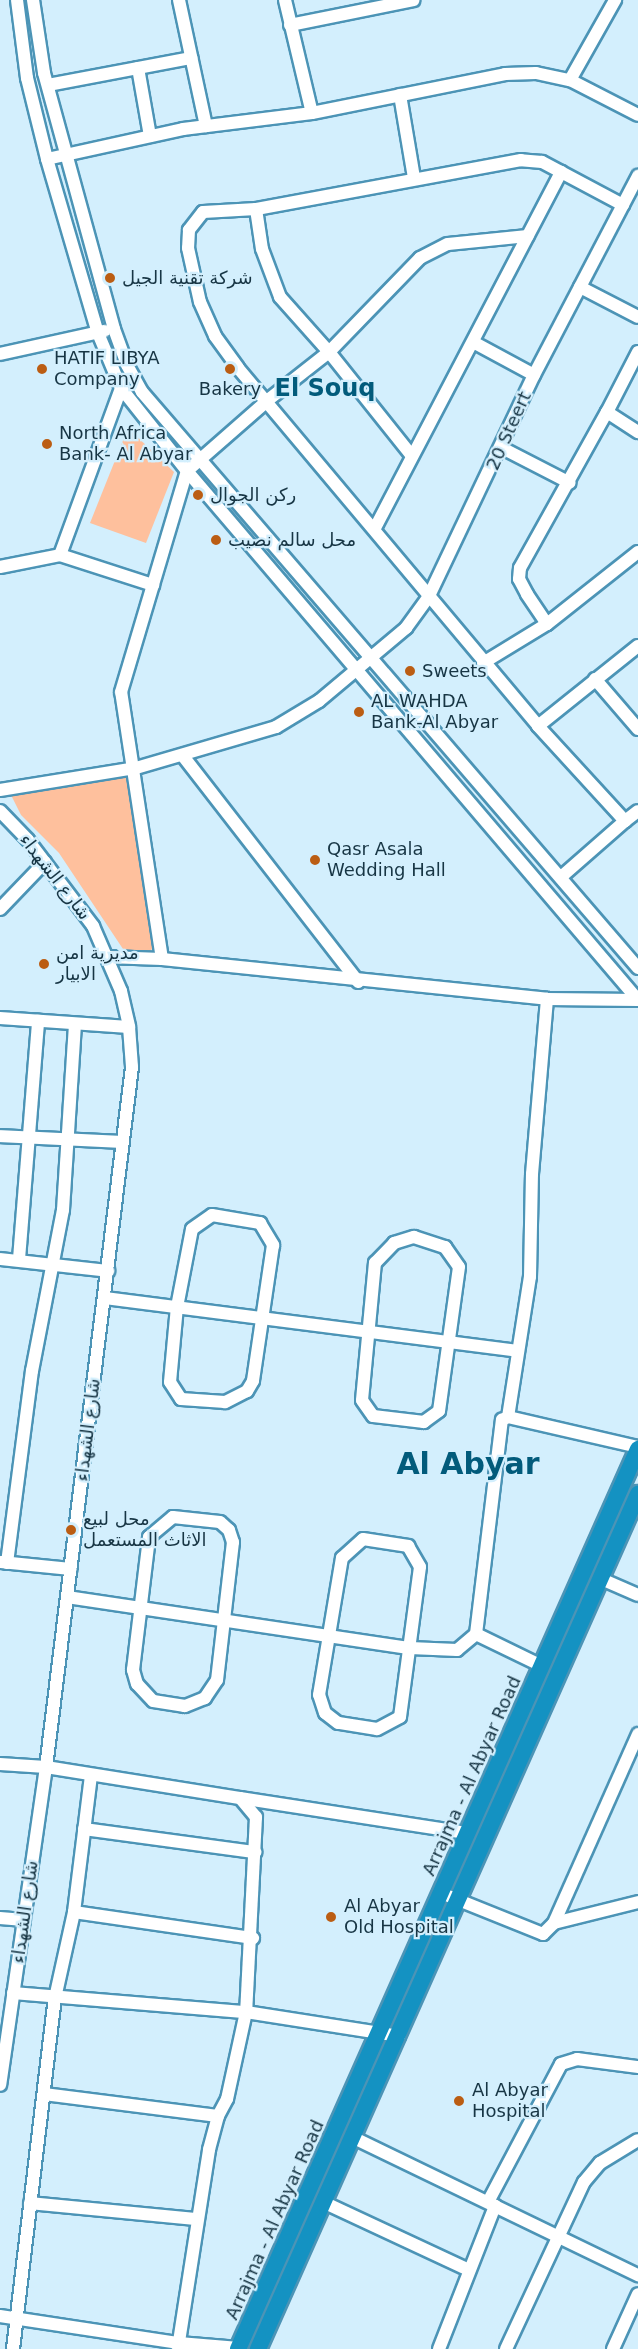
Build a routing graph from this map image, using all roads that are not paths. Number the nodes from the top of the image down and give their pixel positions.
1 (17, 0) edge
2 (33, 0) edge
3 (179, 0) edge
4 (285, 0) edge
5 (414, 0) edge
6 (615, 0) edge
7 (387, 3) edge
8 (290, 25) junction
9 (191, 57) junction
10 (138, 68) junction
11 (570, 81) junction
12 (48, 85) junction
13 (400, 95) junction
14 (312, 113) junction
15 (638, 115) edge
16 (206, 126) junction
17 (150, 136) junction
18 (67, 153) junction
19 (47, 159) junction
20 (561, 172) junction
21 (638, 176) edge
22 (414, 178) junction
23 (622, 205) junction
24 (256, 209) junction
25 (528, 236) junction
26 (580, 287) junction
27 (638, 316) edge
28 (114, 329) junction
29 (98, 333) junction
30 (473, 342) junction
31 (330, 352) junction
32 (638, 352) edge
33 (0, 354) edge
34 (534, 375) junction
35 (121, 388) junction
36 (268, 400) junction
37 (607, 412) junction
38 (638, 432) edge
39 (502, 448) junction
40 (412, 456) junction
41 (198, 460) junction
42 (187, 471) junction
43 (570, 483) junction
44 (375, 528) junction
45 (638, 552) edge
46 (60, 555) junction
47 (0, 567) edge
48 (153, 585) junction
49 (428, 598) junction
50 (547, 624) junction
51 (638, 646) edge
52 (369, 659) junction
53 (483, 663) junction
54 (357, 670) junction
55 (595, 679) junction
56 (538, 726) junction
57 (638, 729) edge
58 (183, 756) junction
59 (135, 768) junction
60 (0, 790) edge
61 (0, 811) edge
62 (638, 811) edge
63 (625, 822) junction
64 (45, 862) junction
65 (561, 877) junction
66 (0, 909) edge
67 (106, 957) junction
68 (162, 959) junction
69 (638, 969) edge
70 (358, 982) junction
71 (623, 984) junction
72 (547, 999) junction
73 (638, 1000) edge
74 (0, 1018) edge
75 (38, 1021) junction
76 (75, 1024) junction
77 (129, 1027) junction
78 (0, 1136) edge
79 (30, 1136) junction
80 (68, 1139) junction
81 (122, 1142) junction
82 (0, 1259) edge
83 (19, 1259) junction
84 (55, 1263) junction
85 (108, 1271) junction
86 (105, 1298) junction
87 (177, 1307) junction
88 (261, 1318) junction
89 (366, 1331) junction
90 (447, 1342) junction
91 (516, 1351) junction
92 (508, 1418) junction
93 (638, 1448) edge
94 (638, 1494) edge
95 (3, 1562) edge
96 (71, 1569) junction
97 (601, 1579) junction
98 (638, 1595) edge
99 (67, 1597) junction
100 (140, 1608) junction
101 (225, 1620) junction
102 (476, 1634) junction
103 (327, 1635) junction
104 (410, 1648) junction
105 (543, 1666) junction
106 (638, 1734) edge
107 (0, 1764) edge
108 (46, 1767) junction
109 (91, 1775) junction
110 (240, 1798) junction
111 (84, 1829) junction
112 (466, 1833) junction
113 (255, 1852) junction
114 (441, 1893) junction
115 (457, 1899) junction
116 (638, 1902) edge
117 (74, 1912) junction
118 (0, 1918) edge
119 (24, 1920) junction
120 (554, 1923) junction
121 (253, 1938) junction
122 (13, 1993) junction
123 (55, 1998) junction
124 (246, 2012) junction
125 (380, 2032) junction
126 (399, 2036) junction
127 (638, 2067) edge
128 (0, 2085) edge
129 (44, 2094) junction
130 (218, 2116) junction
131 (352, 2137) junction
132 (638, 2140) edge
133 (323, 2202) junction
134 (30, 2203) junction
135 (492, 2204) junction
136 (197, 2219) junction
137 (557, 2235) junction
138 (469, 2270) junction
139 (634, 2270) edge
140 (638, 2294) edge
141 (0, 2316) edge
142 (16, 2318) junction
143 (178, 2346) edge
144 (13, 2349) edge
145 (239, 2349) edge
146 (258, 2349) edge
147 (439, 2349) edge
148 (506, 2349) edge
149 (613, 2349) edge

1 - 19 street
2 - 12 street
3 - 9 street
4 - 8 street
5 - 7 street
6 - 11 street
7 - 8 street
8 - 14 street
9 - 10 street
9 - 16 street
10 - 12 street
10 - 17 street
11 - 13 street
11 - 15 street
12 - 18 street
13 - 14 street
13 - 22 street
14 - 16 street
16 - 17 street
17 - 18 street
18 - 19 street
18 - 28 street
19 - 29 street
20 - 22 street
20 - 23 street
20 - 25 street
21 - 23 street, 20 Steert
22 - 24 street
23 - 26 street, 20 Steert
24 - 31 street
24 - 36 street
25 - 30 street
25 - 31 street
26 - 27 street
26 - 34 street, 20 Steert
28 - 29 street
28 - 41 street
29 - 33 street
29 - 35 street
30 - 34 street
30 - 40 street
31 - 36 street
31 - 40 street
32 - 37 street
34 - 39 street, 20 Steert
35 - 42 street
35 - 46 street
36 - 41 street
36 - 44 street
37 - 38 street
37 - 43 street
39 - 43 street
39 - 49 street, 20 Steert
40 - 44 street
41 - 42 street
41 - 52 street
42 - 48 street
42 - 54 street
43 - 50 street
44 - 49 street
45 - 50 street
46 - 47 street
46 - 48 street
48 - 59 street
49 - 52 street, 20 Steert
49 - 53 street
50 - 53 street
51 - 55 street
52 - 54 street, 20 Steert
52 - 65 street
53 - 56 street
54 - 58 street, 20 Steert
54 - 71 street
55 - 56 street
55 - 57 street
56 - 63 street
58 - 59 street, 20 Steert
58 - 70 street
59 - 60 street, 20 Steert
59 - 68 street
61 - 64 street, شارع الشهداء
62 - 63 street
63 - 65 street
64 - 66 street
64 - 67 street, شارع الشهداء
65 - 69 street
67 - 68 street
67 - 77 street, شارع الشهداء
68 - 70 street
69 - 71 street
70 - 72 street
71 - 73 street
72 - 73 street
72 - 91 street
74 - 75 street
75 - 76 street
75 - 79 street
76 - 77 street
76 - 80 street
77 - 81 street, شارع الشهداء
78 - 79 street
79 - 80 street
79 - 83 street
80 - 81 street
80 - 84 street
81 - 85 street, شارع الشهداء
82 - 83 street
83 - 84 street
84 - 85 street
84 - 95 street
85 - 86 street, شارع الشهداء
86 - 87 street
86 - 96 street, شارع الشهداء
87 - 88 street
87 - 88 street
87 - 88 street
88 - 89 street
89 - 90 street
89 - 90 street
89 - 90 street
90 - 91 street
91 - 92 street
92 - 93 street
92 - 102 street
93 - 105 highway, Arrajma - Al Abyar Road
94 - 97 highway, Arrajma - Al Abyar Road
95 - 96 street
96 - 99 street, شارع الشهداء
97 - 98 street
97 - 115 highway, Arrajma - Al Abyar Road
99 - 100 street
99 - 108 street, شارع الشهداء
100 - 101 street
100 - 101 street
100 - 101 street
101 - 103 street
102 - 104 street
102 - 105 street
103 - 104 street
103 - 104 street
103 - 104 street
105 - 112 highway, Arrajma - Al Abyar Road
106 - 120 street
107 - 108 street
108 - 109 street
108 - 119 street, شارع الشهداء
109 - 110 street
109 - 111 street
110 - 112 street
110 - 113 street
111 - 113 street
111 - 117 street
112 - 114 highway, Arrajma - Al Abyar Road
113 - 121 street
114 - 115 street
114 - 125 highway, Arrajma - Al Abyar Road
115 - 120 street
115 - 126 highway, Arrajma - Al Abyar Road
116 - 120 street
117 - 121 street
117 - 123 street
118 - 119 street
119 - 122 street, شارع الشهداء
121 - 124 street
122 - 123 street
122 - 128 street, شارع الشهداء
123 - 124 street
123 - 129 street
124 - 125 street
124 - 130 street
125 - 126 street
125 - 145 highway, Arrajma - Al Abyar Road
126 - 131 highway, Arrajma - Al Abyar Road
127 - 135 street
129 - 130 street
129 - 134 street
130 - 136 street
131 - 133 highway, Arrajma - Al Abyar Road
131 - 135 street
132 - 137 street
133 - 138 street
133 - 146 highway, Arrajma - Al Abyar Road
134 - 136 street
134 - 142 street
135 - 137 street
135 - 138 street
136 - 143 street
137 - 139 street
137 - 148 street
138 - 147 street
140 - 149 street
141 - 142 street
142 - 143 street
142 - 144 street
143 - 145 street

